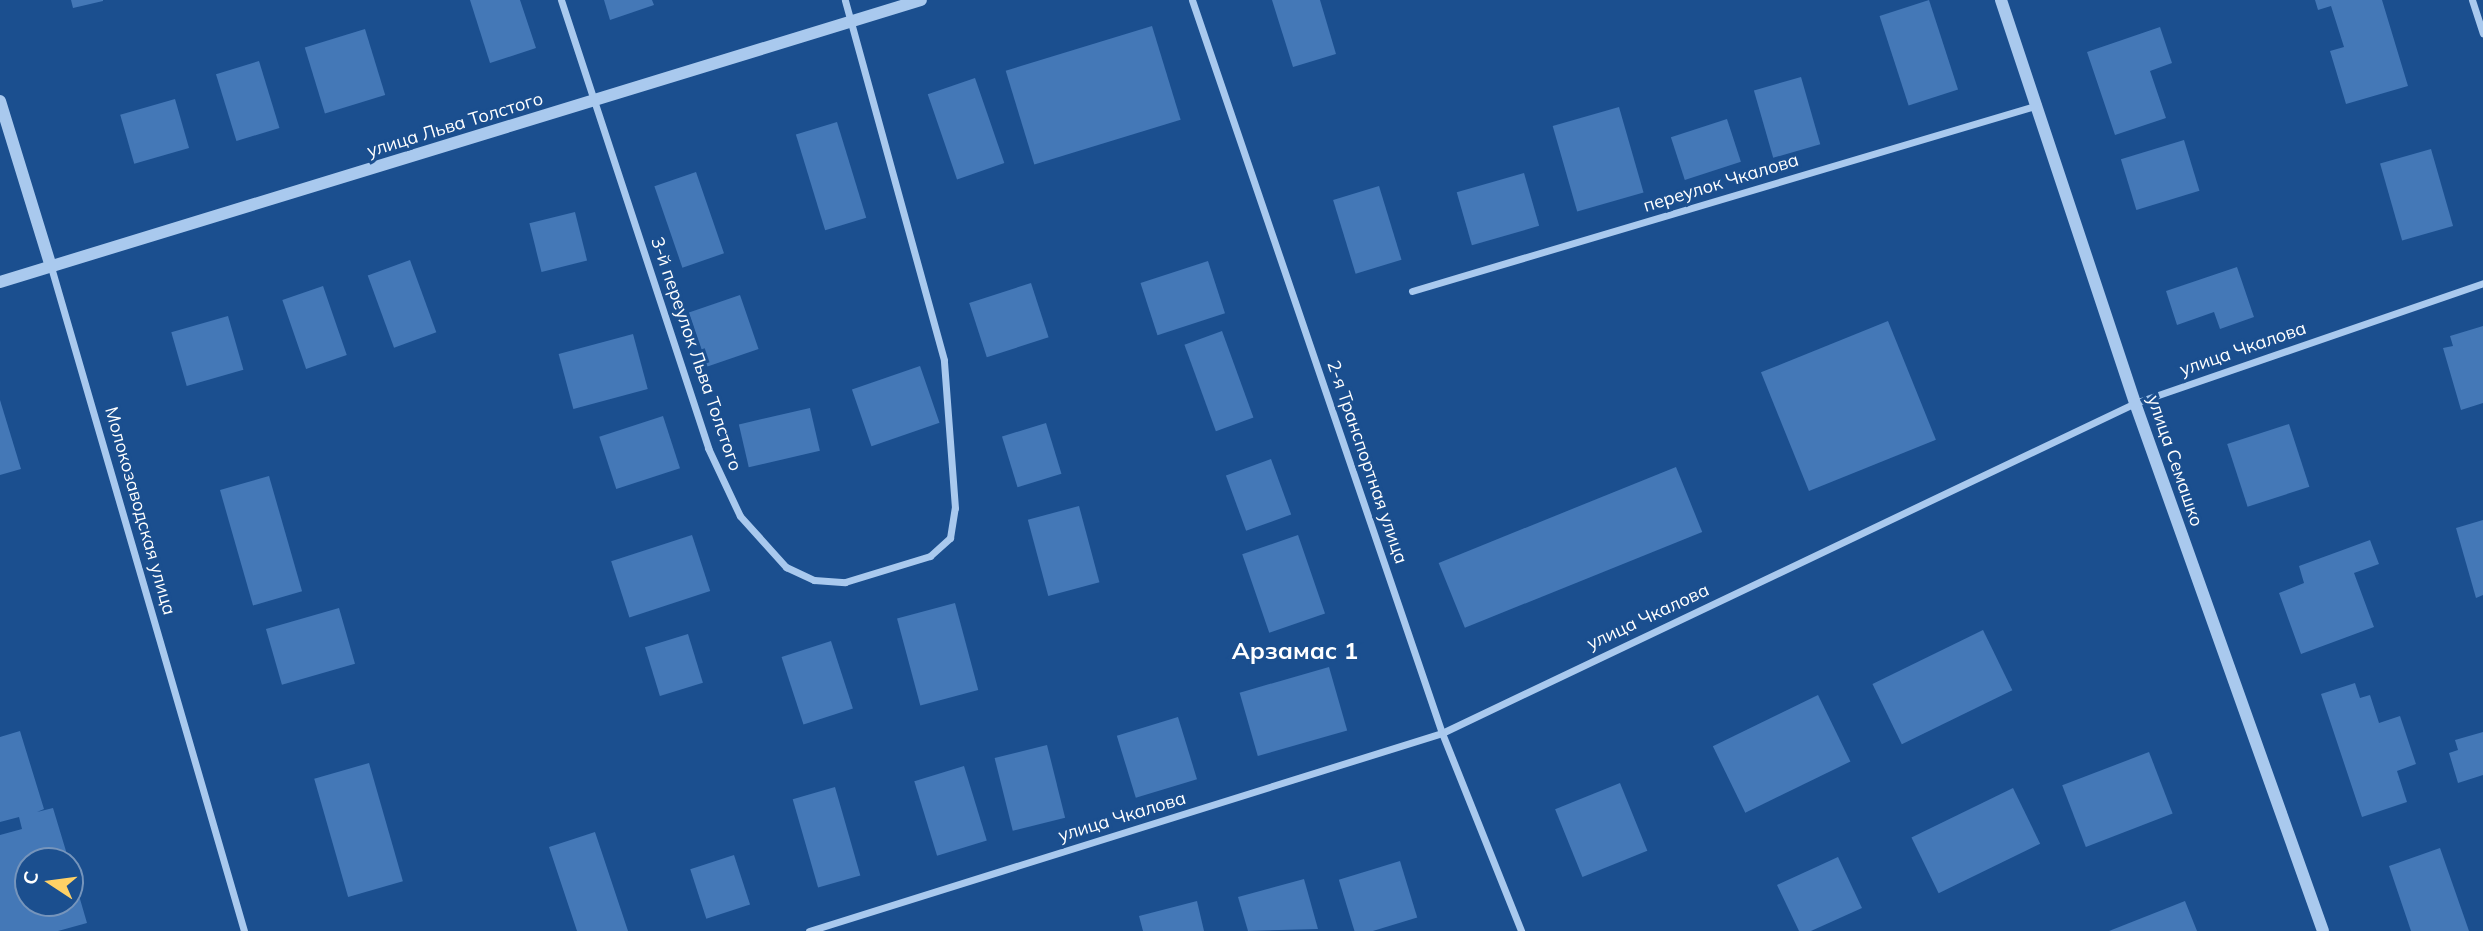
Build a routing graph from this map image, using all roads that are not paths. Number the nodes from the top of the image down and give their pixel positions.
1 (561, 0) edge
2 (845, 0) edge
3 (921, 0) edge
4 (1192, 0) edge
5 (2001, 0) edge
6 (2472, 0) edge
7 (851, 21) junction
8 (2483, 33) edge
9 (593, 101) junction
10 (0, 102) edge
11 (2038, 104) junction
12 (51, 267) junction
13 (0, 282) edge
14 (2483, 282) edge
15 (1412, 291) dead end
16 (2135, 403) junction
17 (1442, 733) junction
18 (244, 931) edge
19 (809, 931) edge
20 (1521, 931) edge
21 (2323, 931) edge

1 - 9 street, 3-й переулок Льва Толстого
2 - 7 street, 3-й переулок Льва Толстого
3 - 7 street, улица Льва Толстого
4 - 17 street, 2-я Транспортная улица
5 - 11 street, улица Семашко
6 - 8 street
7 - 9 street, улица Льва Толстого
7 - 9 street, 3-й переулок Льва Толстого
9 - 12 street, улица Льва Толстого
10 - 12 street, Молокозаводская улица
11 - 15 street, переулок Чкалова
11 - 16 street, улица Семашко
12 - 13 street, улица Льва Толстого
12 - 18 street, Молокозаводская улица
14 - 16 street, улица Чкалова
16 - 17 street, улица Чкалова
16 - 21 street, улица Семашко
17 - 19 street, улица Чкалова
17 - 20 street, 2-я Транспортная улица

